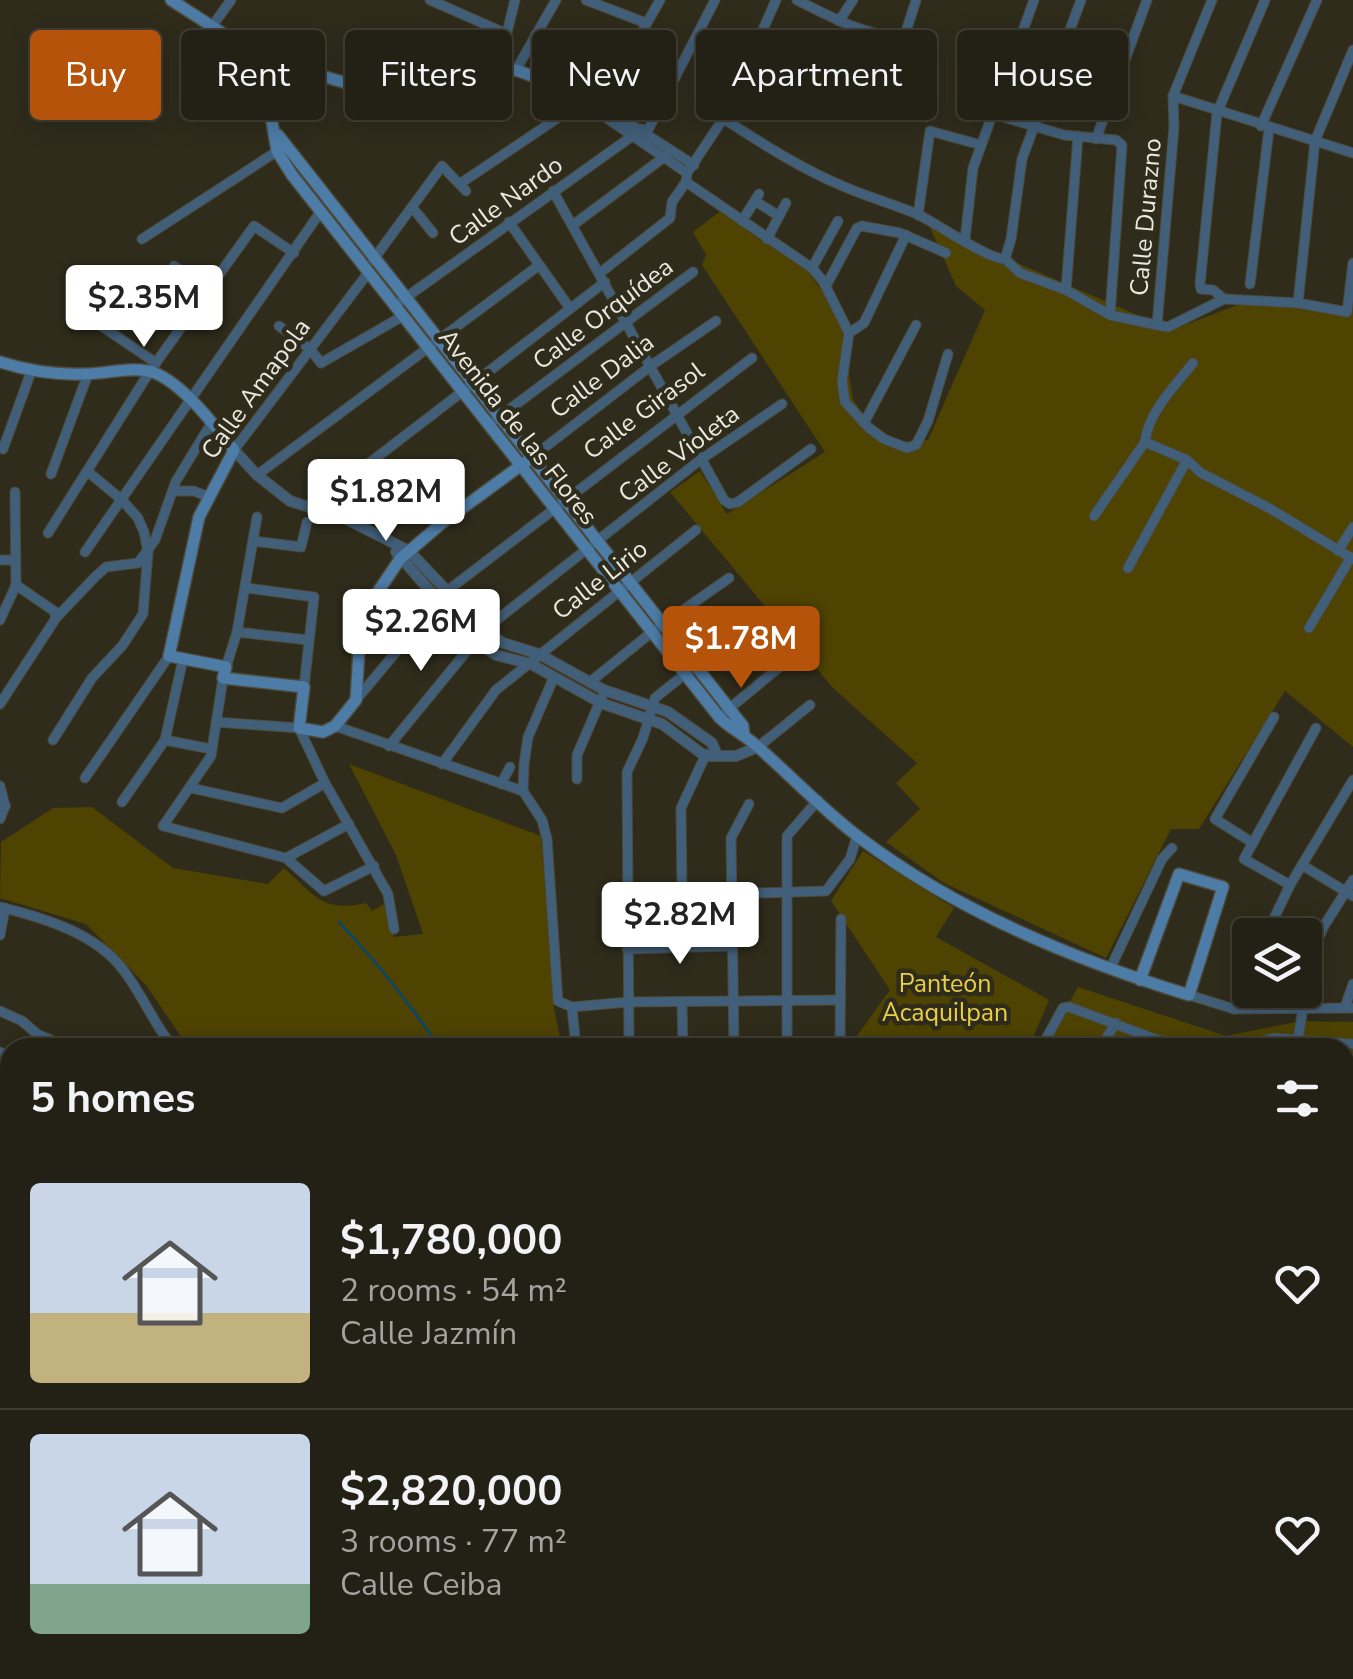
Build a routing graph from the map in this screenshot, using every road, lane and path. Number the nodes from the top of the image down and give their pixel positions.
1 (172, 0) edge
2 (230, 0) edge
3 (430, 0) edge
4 (515, 0) edge
5 (556, 0) edge
6 (586, 0) edge
7 (660, 0) edge
8 (715, 0) edge
9 (776, 0) edge
10 (797, 0) edge
11 (853, 0) edge
12 (916, 0) edge
13 (1034, 0) edge
14 (1081, 0) edge
15 (1147, 0) edge
16 (1212, 0) edge
17 (1265, 0) edge
18 (1317, 0) edge
19 (839, 21) junction
20 (646, 23) junction
21 (213, 25) junction
22 (220, 30) edge
23 (498, 30) edge
24 (508, 30) edge
25 (538, 30) edge
26 (642, 30) edge
27 (763, 30) edge
28 (1023, 30) edge
29 (532, 41) edge
30 (1353, 50) edge
31 (516, 70) junction
32 (512, 71) edge
33 (532, 76) edge
34 (1174, 96) junction
35 (1217, 112) junction
36 (274, 120) edge
37 (558, 120) edge
38 (612, 120) edge
39 (626, 120) edge
40 (723, 120) edge
41 (726, 120) edge
42 (990, 120) edge
43 (1009, 120) edge
44 (1032, 128) junction
45 (1265, 128) junction
46 (644, 131) junction
47 (632, 136) junction
48 (1078, 136) junction
49 (1096, 139) junction
50 (1314, 142) junction
51 (981, 145) junction
52 (282, 148) junction
53 (1353, 153) edge
54 (669, 154) junction
55 (689, 173) junction
56 (553, 190) junction
57 (786, 202) dead end
58 (412, 206) junction
59 (320, 211) junction
60 (918, 214) junction
61 (779, 216) junction
62 (742, 221) junction
63 (838, 221) dead end
64 (346, 222) junction
65 (510, 222) junction
66 (573, 226) junction
67 (335, 230) junction
68 (433, 232) dead end
69 (906, 235) junction
70 (766, 238) junction
71 (965, 239) junction
72 (142, 240) dead end
73 (294, 253) junction
74 (946, 253) dead end
75 (377, 257) junction
76 (1004, 259) junction
77 (1353, 263) edge
78 (174, 266) dead end
79 (538, 266) junction
80 (812, 268) junction
81 (366, 270) junction
82 (693, 272) dead end
83 (602, 278) junction
84 (1250, 284) dead end
85 (826, 286) junction
86 (209, 289) junction
87 (1066, 290) junction
88 (1224, 299) junction
89 (1298, 304) junction
90 (401, 307) junction
91 (569, 307) junction
92 (76, 308) dead end
93 (1110, 315) junction
94 (626, 319) junction
95 (716, 320) dead end
96 (916, 325) dead end
97 (279, 326) dead end
98 (1158, 326) junction
99 (849, 333) junction
100 (434, 346) junction
101 (310, 349) junction
102 (948, 354) dead end
103 (752, 358) dead end
104 (0, 362) edge
105 (1193, 363) dead end
106 (652, 364) junction
107 (153, 367) junction
108 (31, 372) junction
109 (88, 374) junction
110 (466, 387) junction
111 (188, 399) junction
112 (782, 404) dead end
113 (676, 414) junction
114 (494, 421) junction
115 (212, 422) junction
116 (864, 422) junction
117 (1145, 442) junction
118 (3, 450) dead end
119 (234, 450) junction
120 (811, 450) dead end
121 (700, 460) junction
122 (1187, 460) junction
123 (526, 462) junction
124 (87, 471) junction
125 (50, 474) dead end
126 (257, 474) junction
127 (174, 491) junction
128 (15, 492) dead end
129 (209, 498) junction
130 (122, 500) junction
131 (558, 505) junction
132 (312, 507) junction
133 (1094, 516) dead end
134 (258, 517) dead end
135 (307, 522) dead end
136 (1353, 527) edge
137 (696, 530) dead end
138 (48, 533) dead end
139 (254, 542) junction
140 (597, 542) junction
141 (586, 550) junction
142 (1338, 551) junction
143 (85, 552) dead end
144 (148, 552) junction
145 (405, 555) junction
146 (1352, 558) edge
147 (0, 560) edge
148 (16, 560) junction
149 (1128, 568) dead end
150 (729, 578) dead end
151 (16, 585) junction
152 (246, 588) junction
153 (623, 588) junction
154 (447, 591) junction
155 (437, 600) junction
156 (759, 615) dead end
157 (56, 618) junction
158 (0, 620) edge
159 (1309, 628) dead end
160 (657, 629) junction
161 (484, 630) junction
162 (237, 632) junction
163 (308, 640) junction
164 (473, 640) junction
165 (539, 654) junction
166 (169, 656) junction
167 (183, 659) junction
168 (788, 660) dead end
169 (531, 664) junction
170 (690, 671) junction
171 (224, 673) junction
172 (554, 677) junction
173 (590, 682) junction
174 (304, 687) junction
175 (604, 690) junction
176 (356, 700) junction
177 (601, 703) junction
178 (0, 704) edge
179 (810, 705) dead end
180 (650, 706) junction
181 (724, 713) junction
182 (1274, 717) dead end
183 (648, 718) junction
184 (216, 722) junction
185 (335, 726) junction
186 (300, 728) junction
187 (1316, 728) dead end
188 (53, 740) dead end
189 (165, 740) junction
190 (389, 746) junction
191 (758, 747) junction
192 (211, 749) junction
193 (711, 756) junction
194 (442, 764) junction
195 (510, 767) dead end
196 (85, 778) dead end
197 (577, 779) dead end
198 (1353, 780) edge
199 (325, 783) junction
200 (501, 784) junction
201 (0, 786) edge
202 (191, 788) junction
203 (523, 791) junction
204 (818, 800) junction
205 (122, 802) dead end
206 (3, 804) edge
207 (749, 804) dead end
208 (0, 819) edge
209 (349, 824) junction
210 (856, 836) junction
211 (1253, 843) junction
212 (1172, 848) dead end
213 (286, 858) junction
214 (374, 866) junction
215 (1302, 866) junction
216 (1353, 880) edge
217 (1290, 885) junction
218 (785, 893) junction
219 (732, 894) junction
220 (1349, 894) edge
221 (682, 895) junction
222 (627, 897) junction
223 (3, 907) edge
224 (1274, 918) edge
225 (841, 919) dead end
226 (394, 929) dead end
227 (1322, 931) edge
228 (0, 935) edge
229 (732, 946) junction
230 (627, 949) junction
231 (1110, 969) junction
232 (1140, 980) junction
233 (1353, 984) edge
234 (1189, 995) junction
235 (786, 999) junction
236 (732, 1000) junction
237 (840, 1000) junction
238 (628, 1002) junction
239 (682, 1003) junction
240 (572, 1007) junction
241 (1297, 1008) joint
242 (1322, 1008) edge
243 (1349, 1008) edge
244 (1234, 1009) joint
245 (0, 1010) edge
246 (1116, 1024) junction
247 (43, 1038) edge
248 (166, 1038) edge
249 (575, 1038) edge
250 (629, 1038) edge
251 (683, 1038) edge
252 (734, 1038) edge
253 (787, 1038) edge
254 (840, 1038) edge
255 (1046, 1038) edge
256 (1107, 1038) edge
257 (1153, 1038) edge
258 (1298, 1038) edge

1 - 21 main road
2 - 21 street
3 - 23 street
4 - 24 street
5 - 25 street
6 - 20 street
7 - 20 street
8 - 46 street
9 - 27 street
10 - 19 street
11 - 19 street
12 - 19 street
13 - 28 street
14 - 44 street
15 - 49 street
16 - 34 street, Calle Durazno
17 - 35 street
18 - 45 street
20 - 26 street
21 - 22 main road
29 - 31 street
30 - 50 street
31 - 32 main road
31 - 33 main road
34 - 35 street
34 - 98 street, Calle Durazno
35 - 45 street
35 - 88 street
36 - 52 main road, Avenida de las Flores
37 - 58 street
38 - 47 street
39 - 46 street
40 - 55 street
41 - 60 street
42 - 51 street
43 - 44 street
44 - 48 street
44 - 76 street
45 - 50 street
45 - 84 street
46 - 47 street, Calle Nardo
46 - 54 street
47 - 54 street
47 - 56 street, Calle Nardo
48 - 49 street
48 - 87 street
49 - 93 street
50 - 53 street
50 - 89 street
51 - 60 street
51 - 71 street
52 - 59 main road, Avenida de las Flores
52 - 64 main road, Avenida de las Flores
52 - 72 street
54 - 55 street
54 - 66 street
55 - 62 street
55 - 83 street
56 - 65 street, Calle Nardo
56 - 66 street
57 - 61 street
58 - 68 street
58 - 75 street
59 - 67 main road, Avenida de las Flores
59 - 73 street
60 - 71 street
61 - 62 street
61 - 70 street
62 - 70 street
63 - 80 street
64 - 67 street
64 - 75 main road, Avenida de las Flores
65 - 79 street
65 - 90 street, Calle Nardo
66 - 83 street
67 - 81 main road, Avenida de las Flores
69 - 74 street
69 - 85 street
69 - 99 street
70 - 80 street
71 - 76 street
73 - 86 street
73 - 111 street
75 - 81 street, Calle Amapola
75 - 90 main road, Avenida de las Flores
76 - 87 street
77 - 89 street
78 - 86 street
79 - 91 street
79 - 100 street
80 - 85 street
81 - 90 main road, Avenida de las Flores
81 - 101 street, Calle Amapola
82 - 94 street, Calle Orquídea
83 - 91 street
83 - 94 street
85 - 99 street
86 - 107 street
87 - 93 street
88 - 89 street
88 - 98 street
90 - 100 main road, Avenida de las Flores
90 - 101 street, Calle Nardo
91 - 110 street
92 - 107 street
93 - 98 street
94 - 106 street
94 - 114 street, Calle Orquídea
95 - 106 street, Calle Dalia
96 - 116 street
97 - 101 street
99 - 116 street
100 - 110 main road, Avenida de las Flores
100 - 126 street
101 - 119 street, Calle Amapola
102 - 116 street
103 - 113 street, Calle Girasol
104 - 108 main road
105 - 117 street
106 - 113 street
106 - 123 street, Calle Dalia
107 - 109 main road
107 - 111 main road
107 - 124 street
108 - 109 main road
108 - 118 street
109 - 125 street
110 - 114 main road, Avenida de las Flores
110 - 132 street
111 - 115 main road
111 - 130 street
112 - 121 street, Calle Violeta
113 - 121 street
113 - 131 street, Calle Girasol
114 - 123 main road, Avenida de las Flores
115 - 119 main road
115 - 127 street
117 - 122 street
117 - 133 street
119 - 126 street
119 - 129 main road, Calle Amapola
120 - 121 street
121 - 140 street, Calle Violeta
122 - 142 street
122 - 149 street
123 - 131 main road, Avenida de las Flores
123 - 145 main road, Calle Dalia
124 - 130 street
124 - 138 street
126 - 132 street
127 - 129 street
127 - 144 street
128 - 148 street
129 - 166 main road, Calle Amapola
130 - 143 street
130 - 144 street
131 - 140 main road, Avenida de las Flores
131 - 141 main road, Avenida de las Flores
131 - 154 street, Calle Girasol
132 - 145 street
134 - 139 street
135 - 139 street
136 - 142 street
137 - 153 street, Calle Lirio
139 - 152 street
140 - 141 street, Calle Violeta
140 - 153 main road, Avenida de las Flores
141 - 153 main road, Avenida de las Flores
141 - 161 street, Calle Violeta
142 - 146 street
144 - 157 street
144 - 188 street
145 - 154 street
145 - 155 street
145 - 176 main road, Calle Dalia
146 - 159 street
147 - 148 street
148 - 151 street
150 - 160 street
151 - 157 street
151 - 158 street
152 - 162 street
152 - 163 street
153 - 160 main road, Avenida de las Flores
153 - 165 street, Calle Lirio
154 - 155 street, Calle Girasol
154 - 161 street
155 - 164 street
155 - 176 street, Calle Girasol
156 - 170 street
157 - 178 street
160 - 170 main road, Avenida de las Flores
160 - 173 street
161 - 164 street, Calle Violeta
161 - 165 street
162 - 163 street
162 - 171 street
163 - 174 street
164 - 169 street
164 - 190 street, Calle Violeta
165 - 169 street, Calle Lirio
165 - 173 street
166 - 167 main road
166 - 196 street
167 - 171 main road
167 - 189 street
168 - 181 street
169 - 172 street
169 - 194 street, Calle Lirio
170 - 180 street
170 - 181 main road, Avenida de las Flores
171 - 174 main road
171 - 184 street
172 - 177 street
172 - 203 street
173 - 175 street
174 - 186 main road
175 - 177 street
175 - 180 street
176 - 185 main road, Calle Girasol
177 - 183 street
177 - 197 street
179 - 191 street
180 - 183 street
180 - 193 street
181 - 191 main road, Avenida de las Flores
182 - 211 street
183 - 193 street
183 - 222 street
184 - 186 street
184 - 192 street
185 - 186 main road
185 - 190 street
186 - 199 street
187 - 211 street
189 - 192 street
189 - 205 street
190 - 194 street
191 - 193 street
191 - 204 main road, Avenida de las Flores
192 - 202 street
193 - 221 street
194 - 200 street
195 - 200 street
198 - 215 street
199 - 202 street
199 - 209 street
200 - 203 street
201 - 206 street
202 - 213 street
203 - 240 street
204 - 210 main road, Avenida de las Flores
204 - 218 street
206 - 208 street
207 - 219 street
209 - 213 street
209 - 214 street
210 - 218 street
210 - 231 main road, Avenida de las Flores
211 - 217 street
212 - 231 street
213 - 214 street
214 - 226 street
215 - 217 street
215 - 220 street
216 - 220 street
217 - 224 street
218 - 219 street
218 - 235 street
219 - 221 street
219 - 229 street
220 - 227 street
221 - 222 street
222 - 230 street
223 - 228 street
223 - 248 street
225 - 237 street
229 - 230 street
229 - 236 street
230 - 238 street
231 - 232 main road, Avenida de las Flores
232 - 234 main road, Avenida de las Flores
232 - 234 main road
233 - 243 street
234 - 244 street, Avenida de las Flores
235 - 236 street
235 - 237 street
235 - 253 street
236 - 239 street
236 - 252 street
237 - 254 street
238 - 239 street
238 - 240 street
238 - 250 street
239 - 251 street
240 - 249 street
241 - 244 street, Avenida de las Flores
241 - 258 street
242 - 243 street, Avenida de las Flores
245 - 247 street
246 - 255 street
246 - 256 street
246 - 257 street

